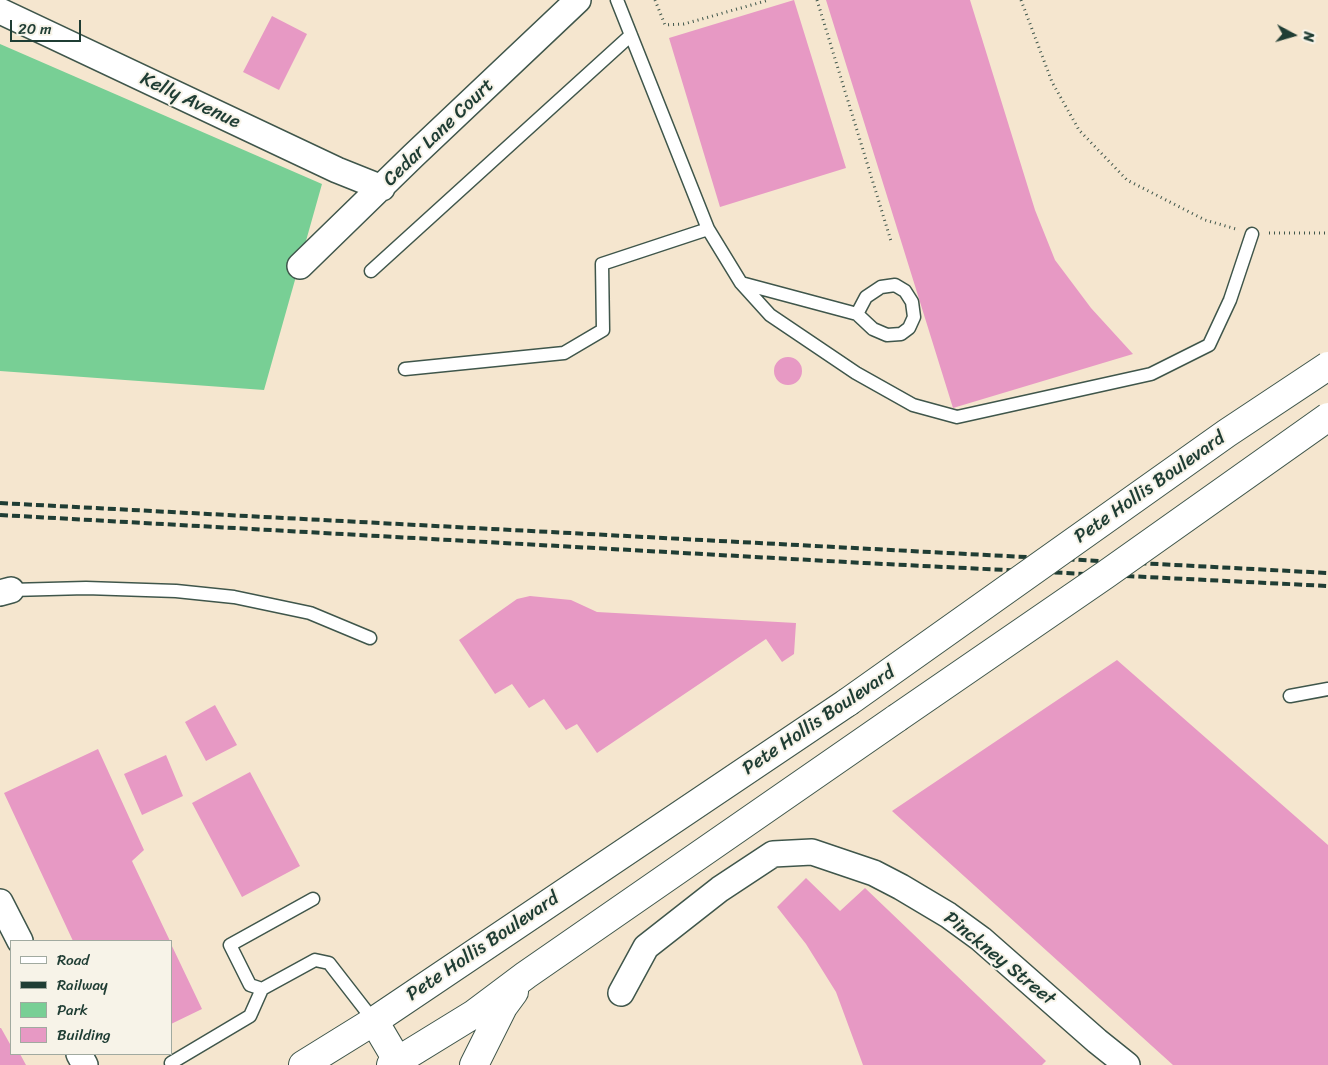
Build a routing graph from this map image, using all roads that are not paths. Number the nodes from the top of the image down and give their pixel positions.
1 (578, 0) edge
2 (617, 0) edge
3 (0, 11) edge
4 (631, 35) junction
5 (382, 188) junction
6 (708, 229) junction
7 (1252, 234) road end
8 (300, 266) dead end
9 (371, 271) dead end
10 (741, 283) junction
11 (857, 314) junction
12 (1328, 366) edge
13 (405, 369) dead end
14 (1328, 417) edge
15 (6, 591) edge
16 (370, 638) dead end
17 (1328, 689) edge
18 (1290, 696) dead end
19 (313, 899) dead end
20 (0, 902) edge
21 (19, 940) edge
22 (526, 975) junction
23 (262, 989) junction
24 (621, 993) dead end
25 (374, 1021) junction
26 (171, 1063) dead end
27 (396, 1063) edge
28 (302, 1065) edge
29 (474, 1065) edge
30 (1127, 1065) edge

1 - 5 street, Cedar Lane Court
2 - 4 lane
3 - 5 street, Kelly Avenue
4 - 6 lane
4 - 9 lane
5 - 8 street, Cedar Lane Court
6 - 10 lane
6 - 13 lane
7 - 10 lane
10 - 11 lane
11 - 11 lane
12 - 25 main road, Pete Hollis Boulevard, bridge
14 - 22 main road, bridge
15 - 16 lane
17 - 18 lane
19 - 23 lane
20 - 21 street
22 - 27 main road
22 - 29 main road
23 - 25 lane
23 - 26 lane
24 - 30 street, Pinckney Street
25 - 27 main road
25 - 28 main road, Pete Hollis Boulevard

